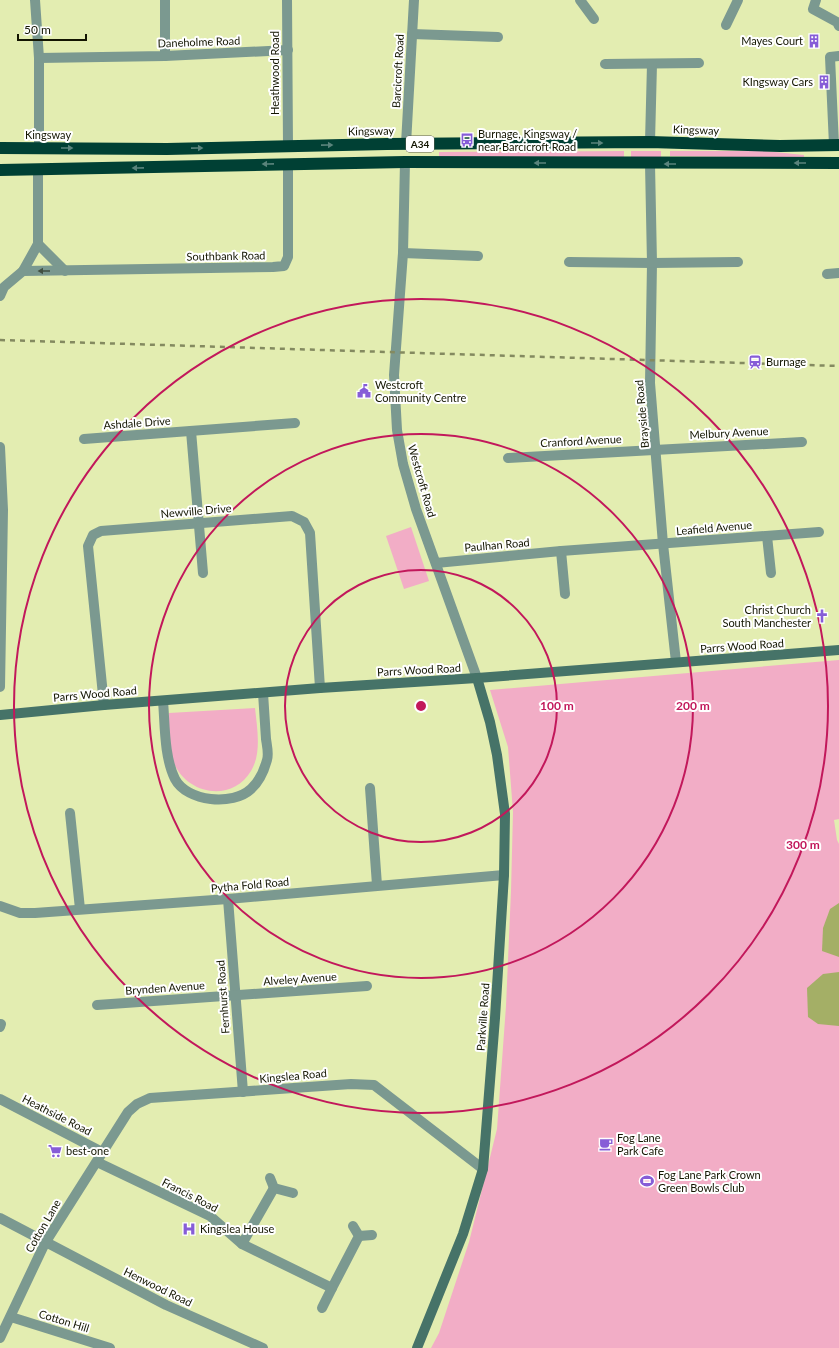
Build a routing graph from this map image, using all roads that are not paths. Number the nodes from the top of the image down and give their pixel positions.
1 (35, 0) edge
2 (165, 0) edge
3 (287, 0) edge
4 (414, 0) edge
5 (580, 0) edge
6 (738, 0) edge
7 (816, 0) edge
8 (594, 19) dead end
9 (726, 25) dead end
10 (839, 26) edge
11 (412, 34) junction
12 (498, 37) dead end
13 (288, 50) junction
14 (164, 56) junction
15 (839, 56) edge
16 (39, 58) junction
17 (699, 63) dead end
18 (605, 64) dead end
19 (652, 64) junction
20 (835, 90) edge
21 (650, 142) junction
22 (406, 144) junction
23 (288, 146) junction
24 (0, 148) edge
25 (39, 148) junction
26 (837, 148) edge
27 (405, 162) junction
28 (288, 164) junction
29 (650, 164) junction
30 (839, 164) edge
31 (0, 170) edge
32 (38, 170) junction
33 (38, 244) junction
34 (403, 253) junction
35 (478, 256) dead end
36 (569, 262) dead end
37 (738, 262) dead end
38 (652, 263) junction
39 (23, 271) junction
40 (65, 271) junction
41 (839, 273) edge
42 (827, 274) dead end
43 (0, 296) edge
44 (295, 423) dead end
45 (191, 431) junction
46 (84, 440) dead end
47 (802, 442) dead end
48 (0, 447) edge
49 (656, 449) junction
50 (508, 458) dead end
51 (1, 510) edge
52 (199, 523) junction
53 (819, 532) dead end
54 (767, 536) junction
55 (663, 544) junction
56 (561, 552) junction
57 (436, 563) junction
58 (203, 573) dead end
59 (771, 573) dead end
60 (565, 594) dead end
61 (839, 650) edge
62 (676, 662) junction
63 (477, 678) junction
64 (0, 687) edge
65 (320, 688) junction
66 (263, 693) junction
67 (163, 701) junction
68 (104, 705) junction
69 (0, 715) edge
70 (370, 788) dead end
71 (70, 813) dead end
72 (504, 875) junction
73 (377, 885) junction
74 (228, 899) junction
75 (0, 906) edge
76 (80, 909) junction
77 (367, 986) dead end
78 (234, 995) junction
79 (97, 1005) dead end
80 (243, 1092) junction
81 (0, 1099) edge
82 (102, 1152) junction
83 (97, 1162) junction
84 (483, 1169) junction
85 (293, 1193) dead end
86 (0, 1218) edge
87 (353, 1226) dead end
88 (372, 1235) dead end
89 (359, 1236) junction
90 (45, 1243) junction
91 (242, 1244) junction
92 (332, 1288) junction
93 (322, 1308) dead end
94 (11, 1317) junction
95 (0, 1338) edge
96 (110, 1348) edge
97 (263, 1348) edge
98 (417, 1348) edge

1 - 16 street
2 - 14 street
3 - 13 street, Heathwood Road
4 - 11 street, Barcicroft Road
5 - 8 street
6 - 9 street
7 - 10 street
11 - 12 street
11 - 22 street, Barcicroft Road
13 - 14 street, Daneholme Road
13 - 23 street, Heathwood Road
14 - 16 street, Daneholme Road
15 - 20 street
16 - 25 street
17 - 19 street
18 - 19 street
19 - 21 street
20 - 26 street
22 -> 21 highway, Kingsway / A34
21 - 26 highway, Kingsway / A34
23 -> 22 highway, Kingsway / A34
25 -> 23 highway, Kingsway / A34
24 - 25 highway, Kingsway / A34
27 - 28 highway, A34
29 -> 27 highway, A34
27 - 34 street, Westcroft Road
28 -> 32 highway, A34
28 - 40 street, Southbank Road
30 -> 29 highway, A34
29 - 38 street, Brayside Road
31 - 32 highway, A34
32 - 33 street
33 - 39 street
33 - 40 street
34 - 35 street
34 - 57 street, Westcroft Road
36 - 38 street
37 - 38 street
38 - 49 street, Brayside Road
40 -> 39 street, Southbank Road
39 - 43 street
41 - 42 street
44 - 45 street, Ashdale Drive
45 - 46 street, Ashdale Drive
45 - 52 street
47 - 49 street, Melbury Avenue
48 - 51 street
49 - 50 street, Cranford Avenue
49 - 55 street, Brayside Road
51 - 64 street
52 - 58 street
52 - 65 street, Newville Drive
52 - 68 street, Newville Drive
53 - 54 street, Leafield Avenue
54 - 55 street, Leafield Avenue
54 - 59 street, Leafield Avenue
55 - 56 street, Paulhan Road
55 - 62 street, Brayside Road
56 - 57 street, Paulhan Road
56 - 60 street
57 - 63 street, Westcroft Road
61 - 62 street, Parrs Wood Road
62 - 63 street, Parrs Wood Road
63 - 65 street, Parrs Wood Road
63 - 72 street, Parkville Road
65 - 66 street, Parrs Wood Road
66 - 67 street, Parrs Wood Road
66 - 67 street
67 - 68 street, Parrs Wood Road
68 - 69 street, Parrs Wood Road
70 - 73 street
71 - 76 street
72 - 73 street, Pytha Fold Road
72 - 84 street, Parkville Road
73 - 74 street, Pytha Fold Road
74 - 76 street, Pytha Fold Road
74 - 78 street, Fernhurst Road
75 - 76 street, Pytha Fold Road
77 - 78 street, Alveley Avenue
78 - 79 street, Brynden Avenue
78 - 80 street, Fernhurst Road
80 - 82 street, Kingslea Road
80 - 84 street, Kingslea Road
81 - 82 street, Heathside Road
82 - 83 street, Cotton Lane
83 - 90 street, Cotton Lane
83 - 91 street, Francis Road
84 - 98 street, Parkville Road
85 - 91 street
86 - 90 street, Henwood Road
87 - 89 street
88 - 89 street
89 - 92 street
90 - 94 street, Cotton Lane
90 - 97 street, Henwood Road
91 - 92 street, Francis Road
92 - 93 street
94 - 95 street, Cotton Lane
94 - 96 street, Cotton Hill

